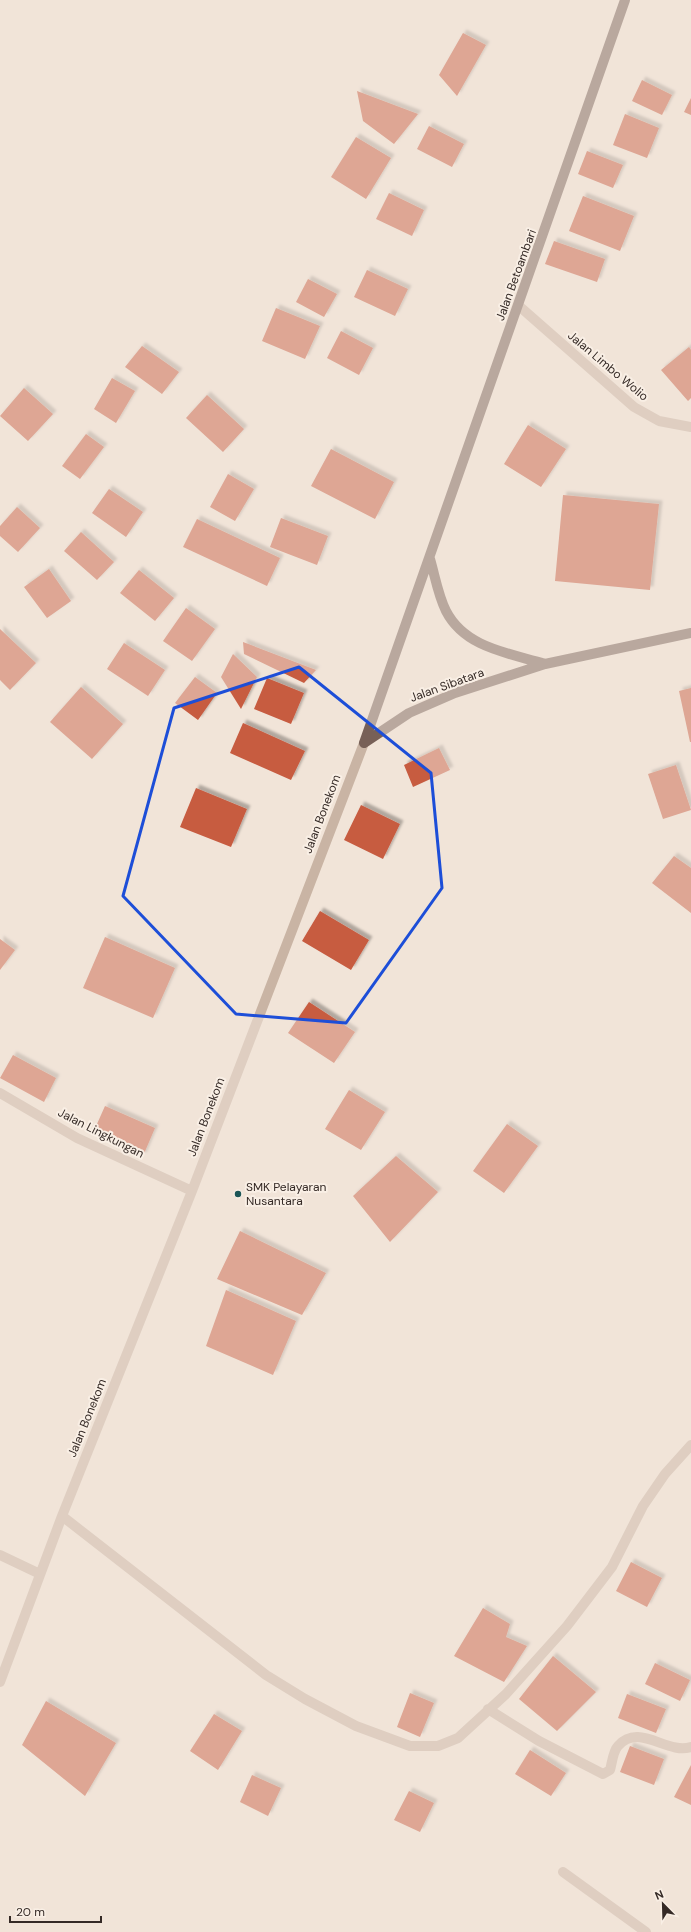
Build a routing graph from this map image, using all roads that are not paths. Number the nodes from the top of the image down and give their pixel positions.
1 (625, 0) edge
2 (518, 306) junction
3 (691, 427) edge
4 (430, 559) junction
5 (691, 633) edge
6 (545, 664) junction
7 (364, 743) junction
8 (0, 1093) edge
9 (192, 1191) junction
10 (691, 1445) edge
11 (62, 1516) junction
12 (0, 1555) edge
13 (40, 1574) junction
14 (0, 1682) edge
15 (488, 1709) junction
16 (691, 1747) edge
17 (563, 1872) dead end
18 (646, 1932) edge

1 - 2 main road, Jalan Betoambari
2 - 3 street, Jalan Limbo Wolio
2 - 4 main road, Jalan Betoambari
4 - 6 main road, Jalan Sibatara
4 - 7 main road, Jalan Bonekom
5 - 6 main road, Jalan Sibatara
6 - 7 main road, Jalan Sibatara
7 - 9 street, Jalan Bonekom
8 - 9 street, Jalan Lingkungan
9 - 11 street, Jalan Bonekom
10 - 15 street
11 - 13 street, Jalan Bonekom
11 - 15 street
12 - 13 street
13 - 14 street, Jalan Bonekom
15 - 16 street
17 - 18 street

